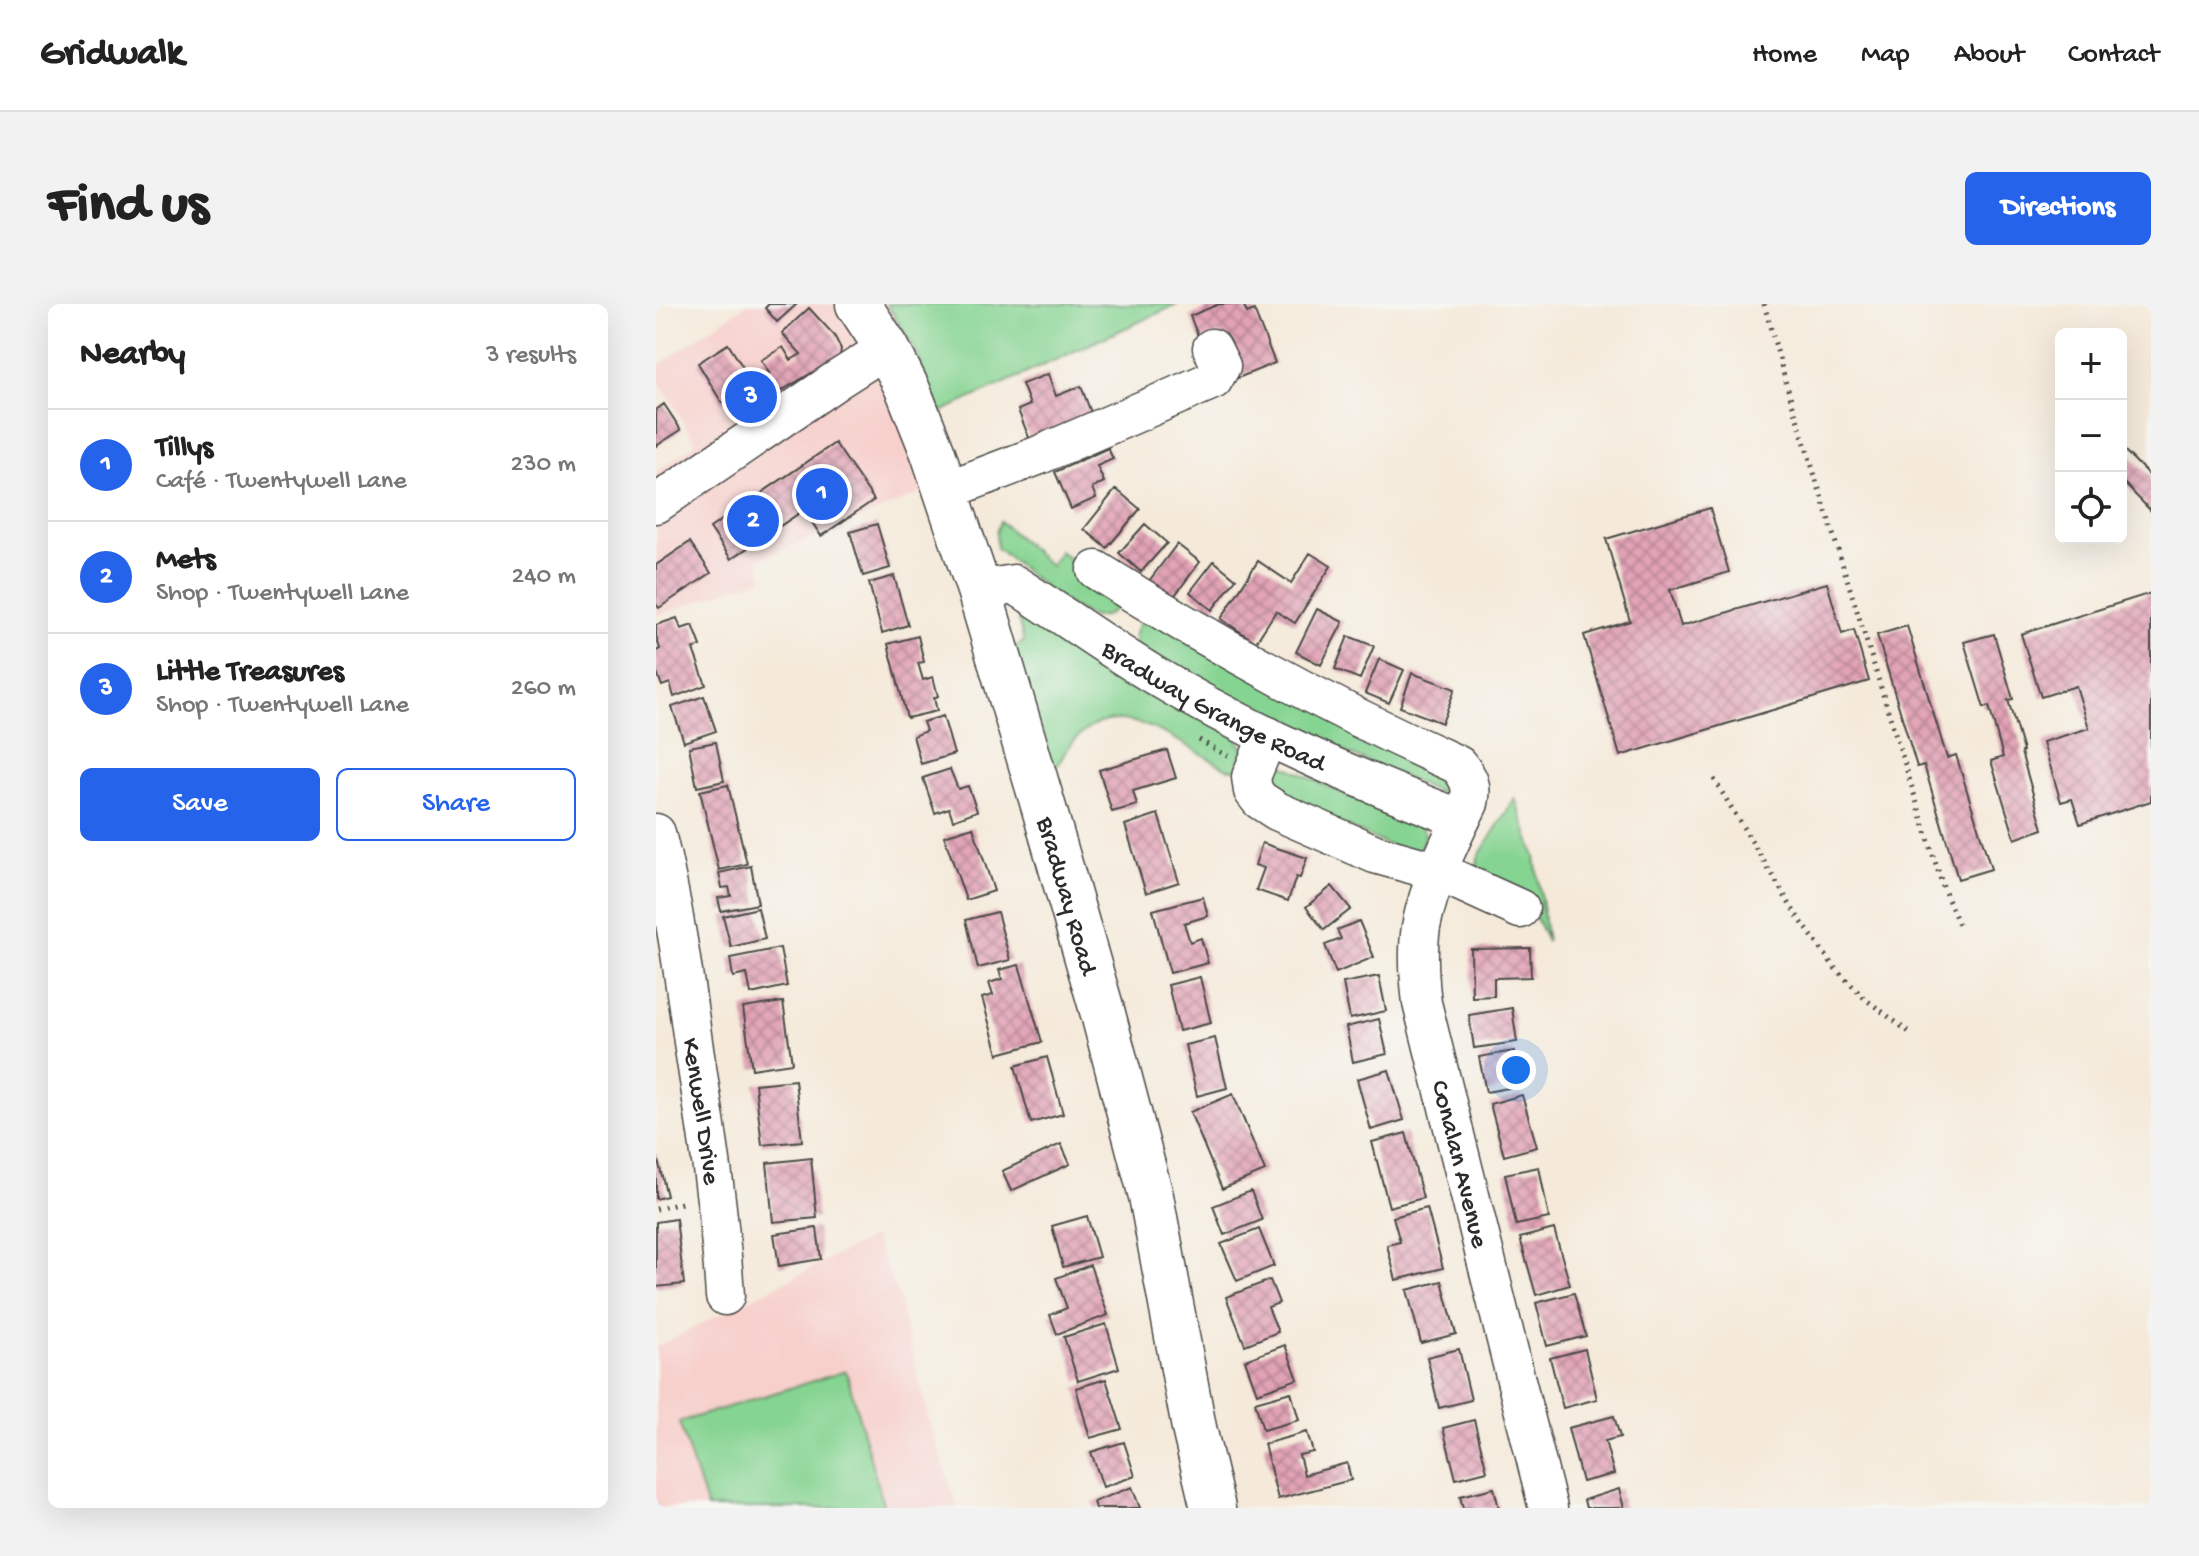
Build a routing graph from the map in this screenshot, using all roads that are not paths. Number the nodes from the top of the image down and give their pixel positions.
1 (858, 304) edge
2 (887, 348) junction
3 (1212, 348) dead end
4 (945, 491) junction
5 (656, 504) edge
6 (1096, 570) dead end
7 (979, 590) junction
8 (1136, 596) junction
9 (1106, 643) junction
10 (1268, 736) junction
11 (1461, 819) junction
12 (656, 833) edge
13 (1439, 872) junction
14 (1520, 909) dead end
15 (725, 1296) dead end
16 (1213, 1508) edge
17 (1548, 1508) edge

1 - 2 main road, Bradway Road
2 - 4 main road, Bradway Road
2 - 5 street
3 - 4 street
4 - 7 main road, Bradway Road
6 - 8 street, Conalan Avenue
7 - 9 street, Bradway Grange Road
7 - 16 main road, Bradway Road
8 - 9 street
8 - 11 street, Conalan Avenue
9 - 10 street, Bradway Grange Road
10 - 11 street, Bradway Grange Road
10 - 13 street
11 - 13 street, Conalan Avenue
12 - 15 street, Kenwell Drive
13 - 14 street
13 - 17 street, Conalan Avenue

